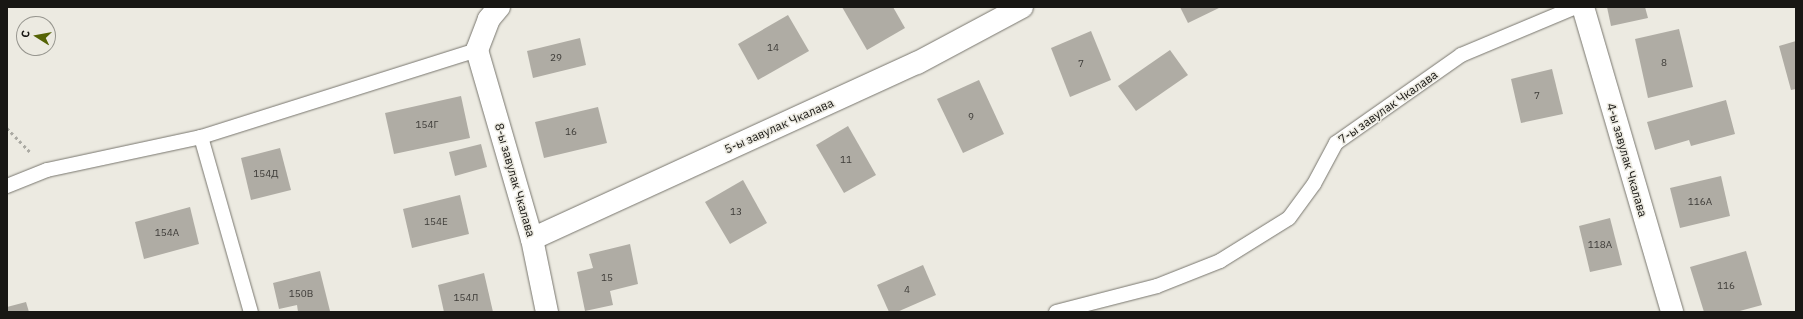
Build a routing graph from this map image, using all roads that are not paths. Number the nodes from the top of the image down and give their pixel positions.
1 (499, 7) edge
2 (1022, 7) edge
3 (1576, 7) edge
4 (1583, 7) edge
5 (477, 50) junction
6 (201, 137) junction
7 (7, 186) edge
8 (532, 239) junction
9 (251, 312) edge
10 (546, 312) edge
11 (1056, 312) edge
12 (1672, 312) edge

1 - 5 street
2 - 8 street, 5-ы завулак Чкалава
3 - 11 lane, 7-ы завулак Чкалава
4 - 12 street, 4-ы завулак Чкалава
5 - 6 lane
5 - 8 street, 8-ы завулак Чкалава
6 - 7 lane
6 - 9 lane
8 - 10 street, 8-ы завулак Чкалава

